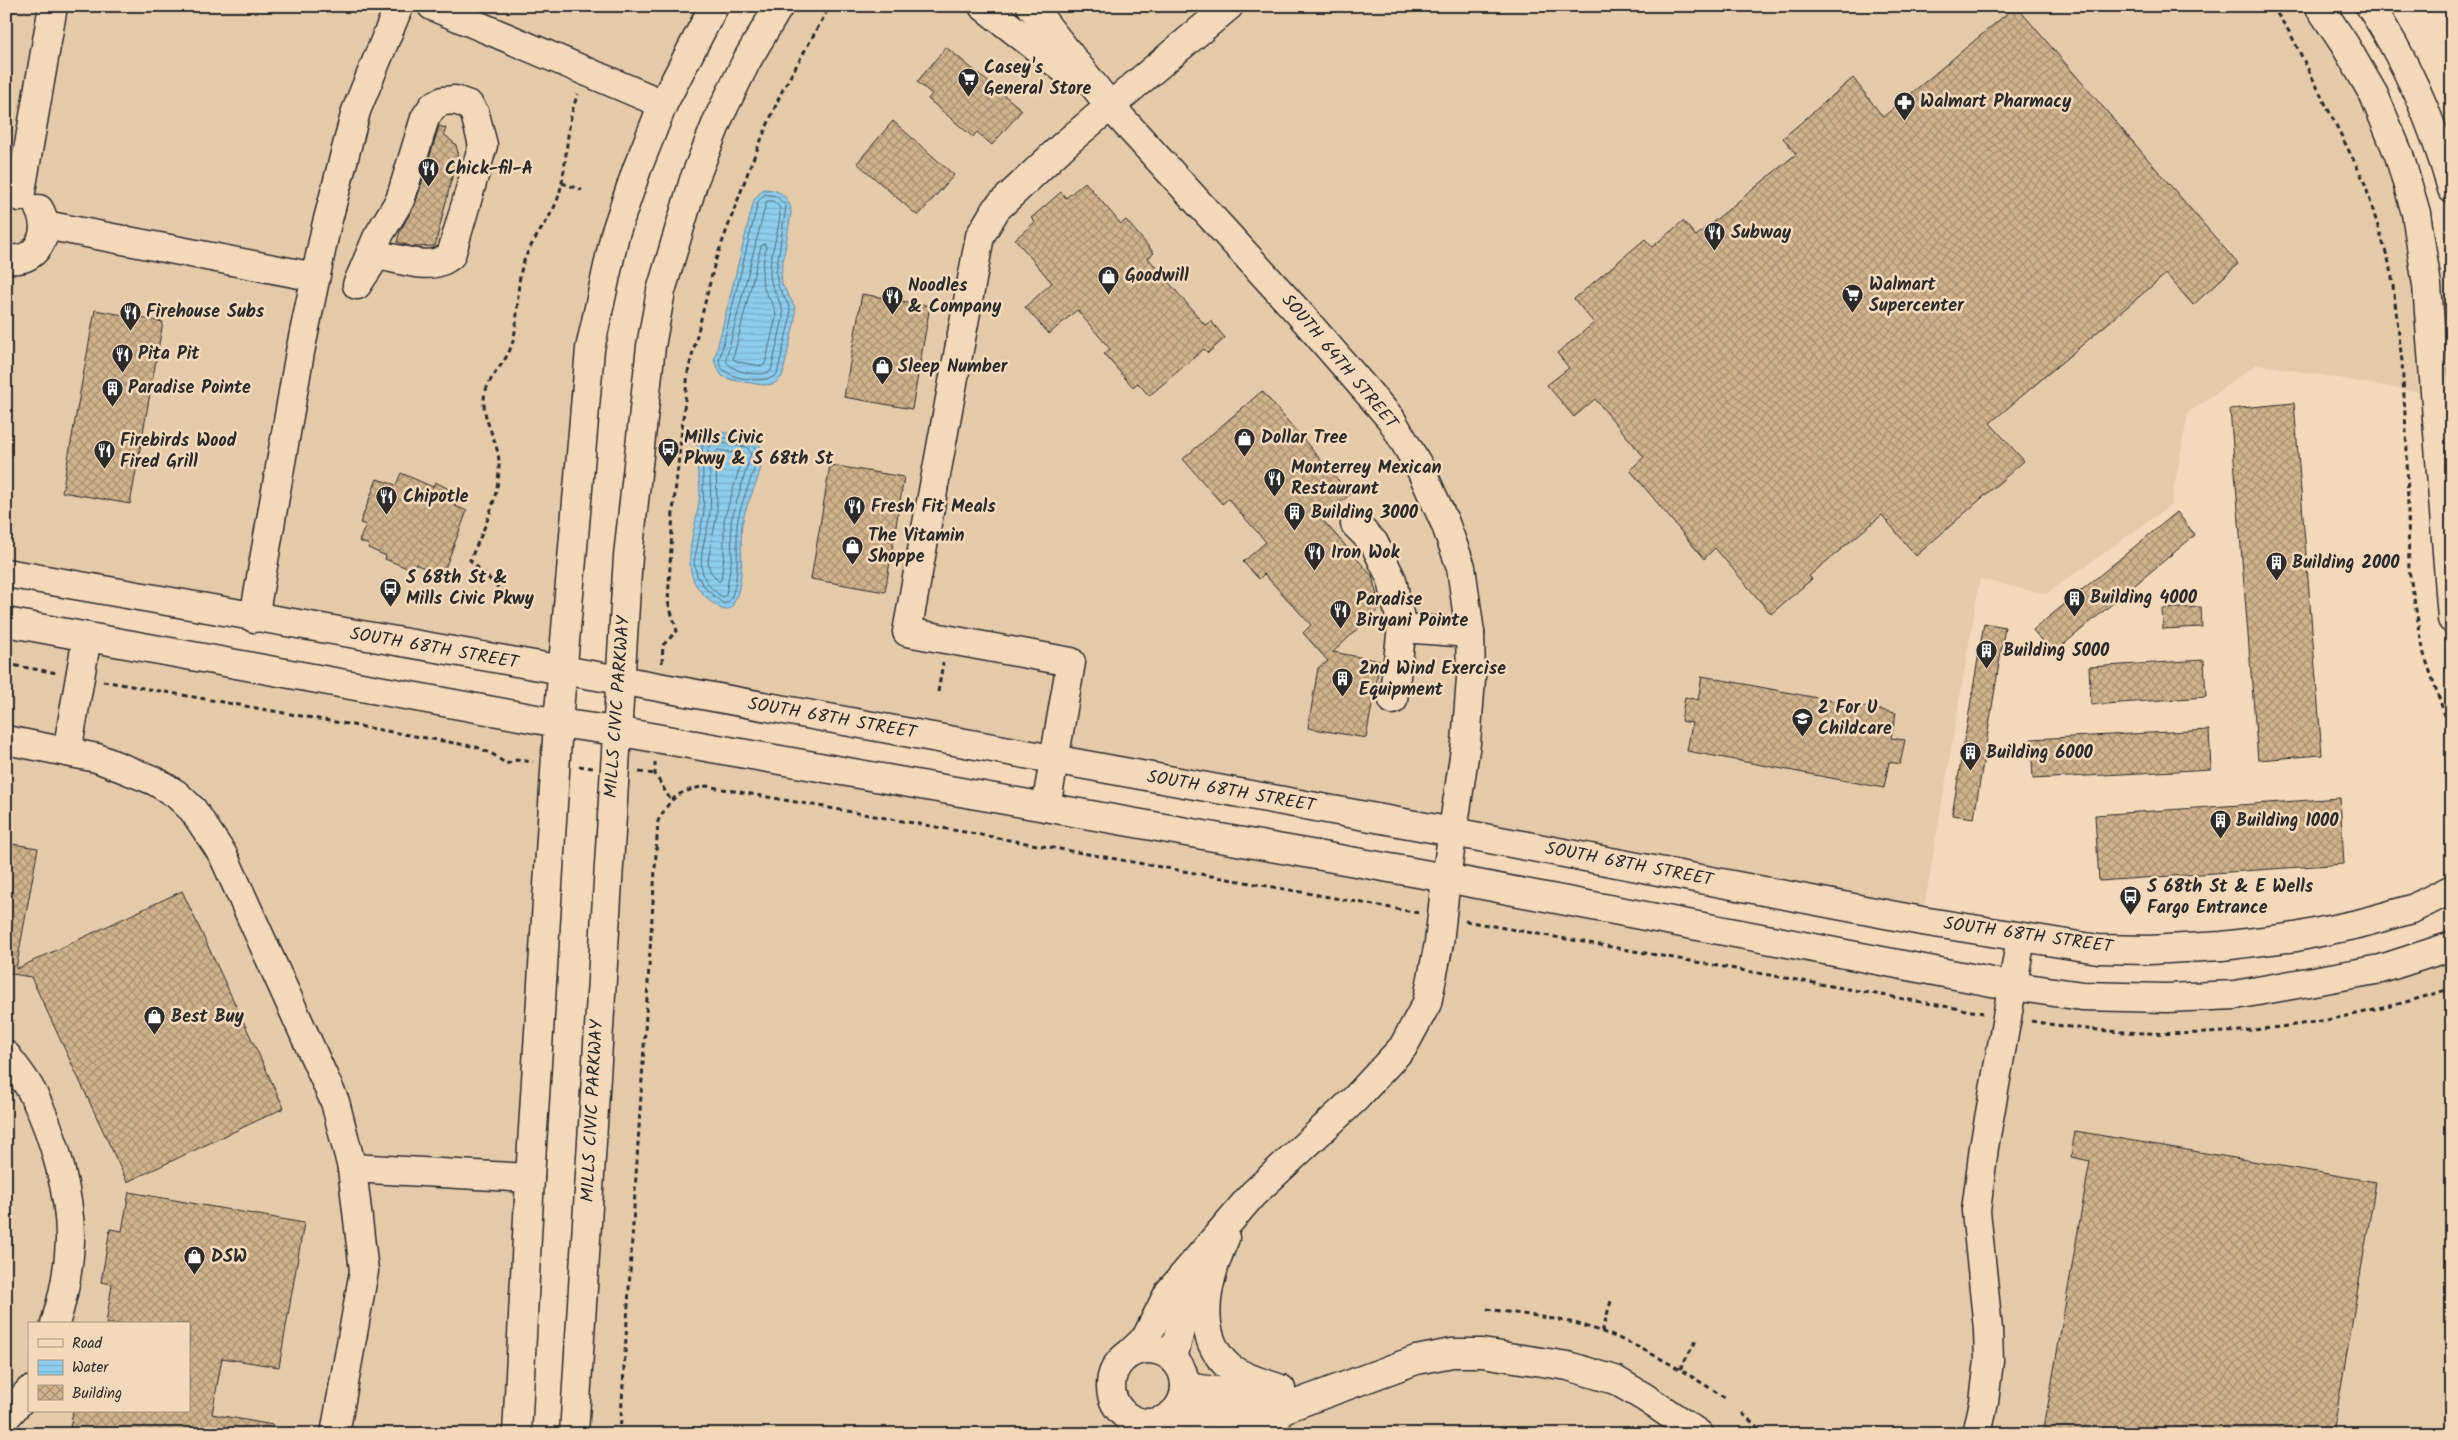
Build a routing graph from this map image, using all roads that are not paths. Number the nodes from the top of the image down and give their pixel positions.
1 (54, 6) edge
2 (398, 6) edge
3 (432, 6) edge
4 (714, 6) edge
5 (779, 6) edge
6 (984, 6) edge
7 (1031, 6) edge
8 (1229, 6) edge
9 (2319, 6) edge
10 (2370, 6) edge
11 (663, 104) junction
12 (1110, 106) junction
13 (2452, 189) edge
14 (13, 198) edge
15 (45, 225) junction
16 (7, 265) edge
17 (315, 277) junction
18 (357, 285) joint
19 (1354, 524) dead end
20 (6, 574) edge
21 (254, 618) junction
22 (2452, 619) edge
23 (6, 622) edge
24 (1402, 628) junction
25 (1470, 633) junction
26 (88, 637) junction
27 (562, 671) junction
28 (620, 680) junction
29 (1393, 700) dead end
30 (558, 723) junction
31 (616, 731) junction
32 (6, 740) edge
33 (67, 752) junction
34 (1054, 760) junction
35 (1046, 807) junction
36 (1453, 832) junction
37 (1446, 878) junction
38 (2452, 889) edge
39 (2021, 938) junction
40 (2452, 946) edge
41 (2013, 986) junction
42 (6, 1055) edge
43 (352, 1168) junction
44 (530, 1178) junction
45 (1233, 1221) junction
46 (56, 1322) edge
47 (1130, 1353) junction
48 (1173, 1358) junction
49 (1185, 1388) junction
50 (1336, 1388) junction
51 (1281, 1389) junction
52 (28, 1392) edge
53 (6, 1416) edge
54 (1143, 1425) edge
55 (335, 1434) edge
56 (517, 1434) edge
57 (574, 1434) edge
58 (1232, 1434) edge
59 (1699, 1434) edge
60 (1977, 1434) edge

1 - 14 street
2 - 17 street
3 - 11 street
4 - 11 street
5 - 28 street, MILLS CIVIC PARKWAY
6 - 12 street, SOUTH 64TH STREET
7 - 12 street, SOUTH 64TH STREET
8 - 12 street
9 - 22 street
10 - 13 street
11 - 27 street
12 - 25 street, SOUTH 64TH STREET
12 - 34 street
14 - 15 street
15 - 16 street
15 - 17 street
17 - 21 street
18 - 18 street
19 - 24 street
20 - 21 street, SOUTH 68TH STREET
21 - 27 street, SOUTH 68TH STREET
23 - 26 street
24 - 25 street
24 - 29 street
25 - 36 street, SOUTH 64TH STREET
26 - 30 street
26 - 33 street
27 - 28 street, SOUTH 68TH STREET
27 - 30 street
28 - 31 street, MILLS CIVIC PARKWAY
28 - 34 street, SOUTH 68TH STREET
30 - 31 street
30 - 44 street
31 - 35 street
31 - 57 street, MILLS CIVIC PARKWAY
32 - 33 street
33 - 43 street
34 - 35 street
34 - 36 street, SOUTH 68TH STREET
35 - 37 street
36 - 37 street, SOUTH 64TH STREET
36 - 39 street, SOUTH 68TH STREET
37 - 41 street
37 - 45 street, SOUTH 64TH STREET
38 - 39 street, SOUTH 68TH STREET
39 - 41 street
40 - 41 street
41 - 60 street
42 - 46 street
43 - 44 street
43 - 55 street
44 - 56 street
45 - 47 street
45 - 48 street
45 - 51 street
47 - 48 street
47 - 54 street
48 - 49 street
49 - 51 street
49 - 54 street
50 - 51 street
50 - 54 street
50 - 58 street
50 - 59 street
52 - 53 street

